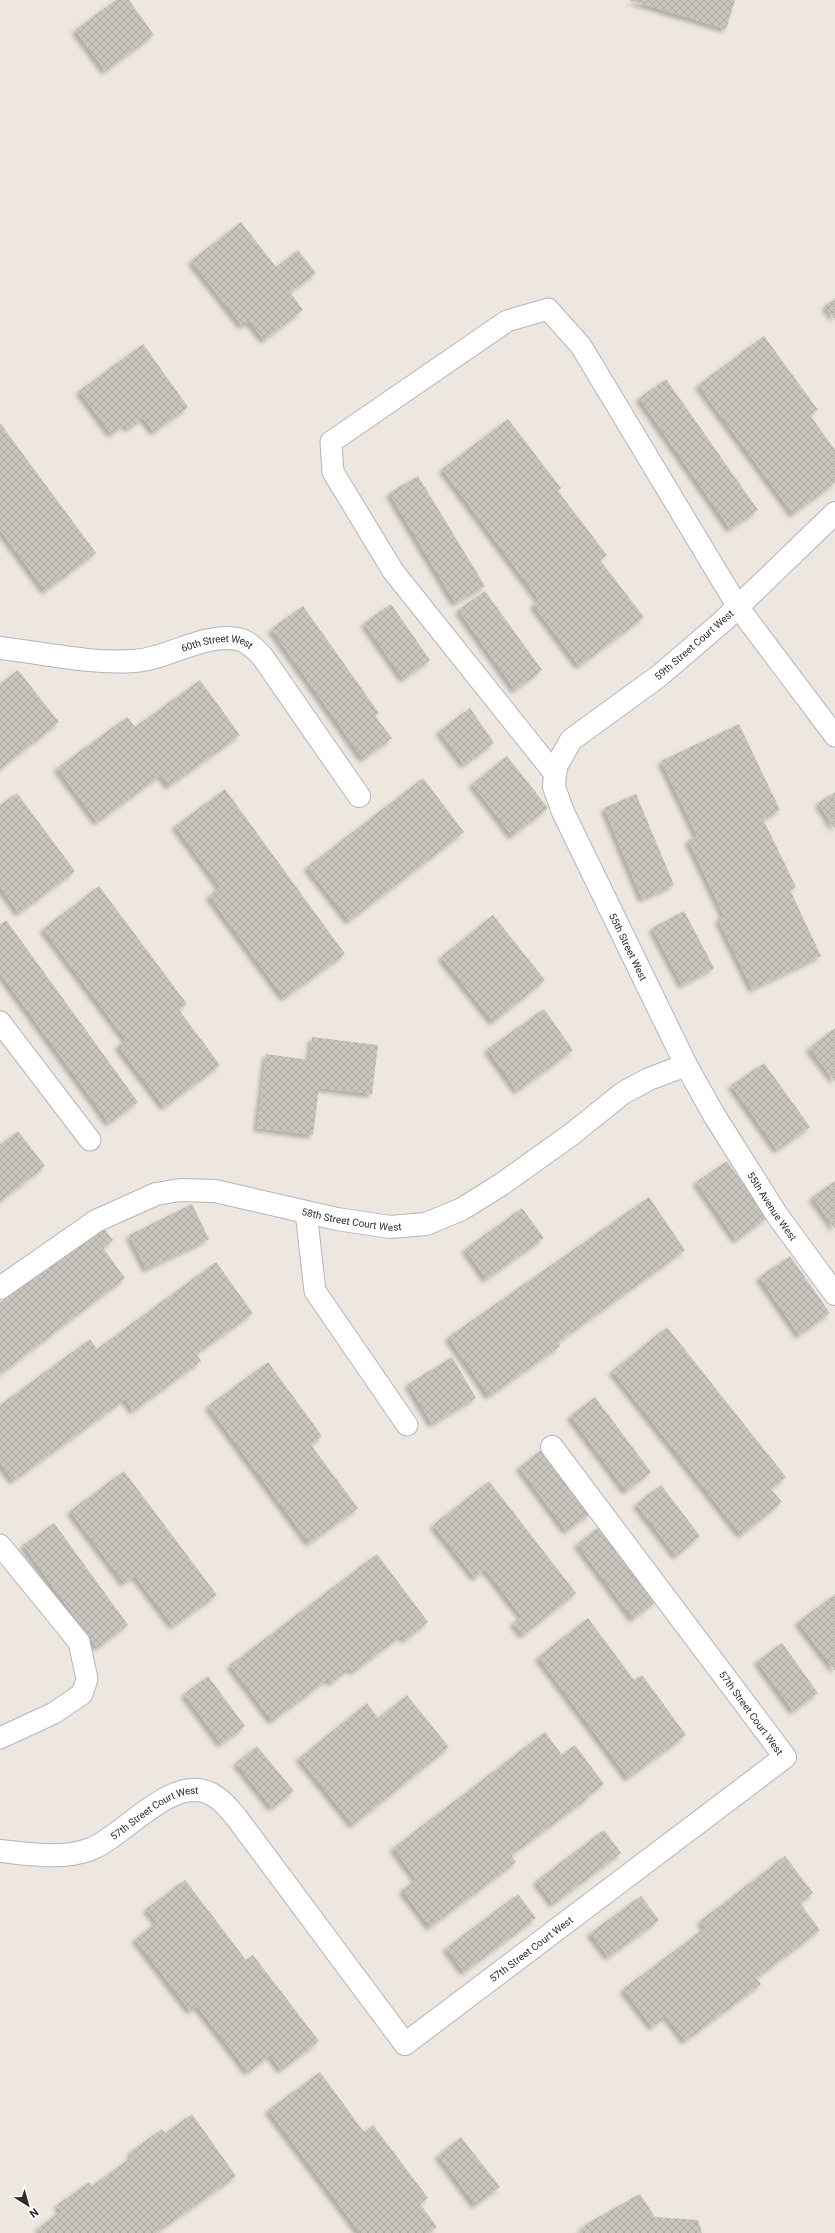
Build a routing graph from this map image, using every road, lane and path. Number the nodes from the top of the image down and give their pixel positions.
1 (835, 513) edge
2 (738, 607) junction
3 (0, 648) edge
4 (835, 736) edge
5 (555, 774) junction
6 (359, 796) dead end
7 (0, 1022) edge
8 (686, 1065) junction
9 (714, 1115) joint
10 (90, 1140) dead end
11 (306, 1212) junction
12 (0, 1288) edge
13 (835, 1294) edge
14 (407, 1425) dead end
15 (552, 1447) dead end
16 (0, 1545) edge
17 (0, 1738) edge
18 (0, 1851) edge

1 - 2 street, 59th Street Court West
2 - 4 lane
2 - 5 street, 59th Street Court West
2 - 5 lane
3 - 6 street, 60th Street West
5 - 8 street, 55th Street West
7 - 10 lane
8 - 9 street, 55th Street West
8 - 11 street, 58th Street Court West
9 - 13 street, 55th Avenue West
11 - 12 street, 58th Street Court West
11 - 14 lane
15 - 18 street, 57th Street Court West
16 - 17 lane

